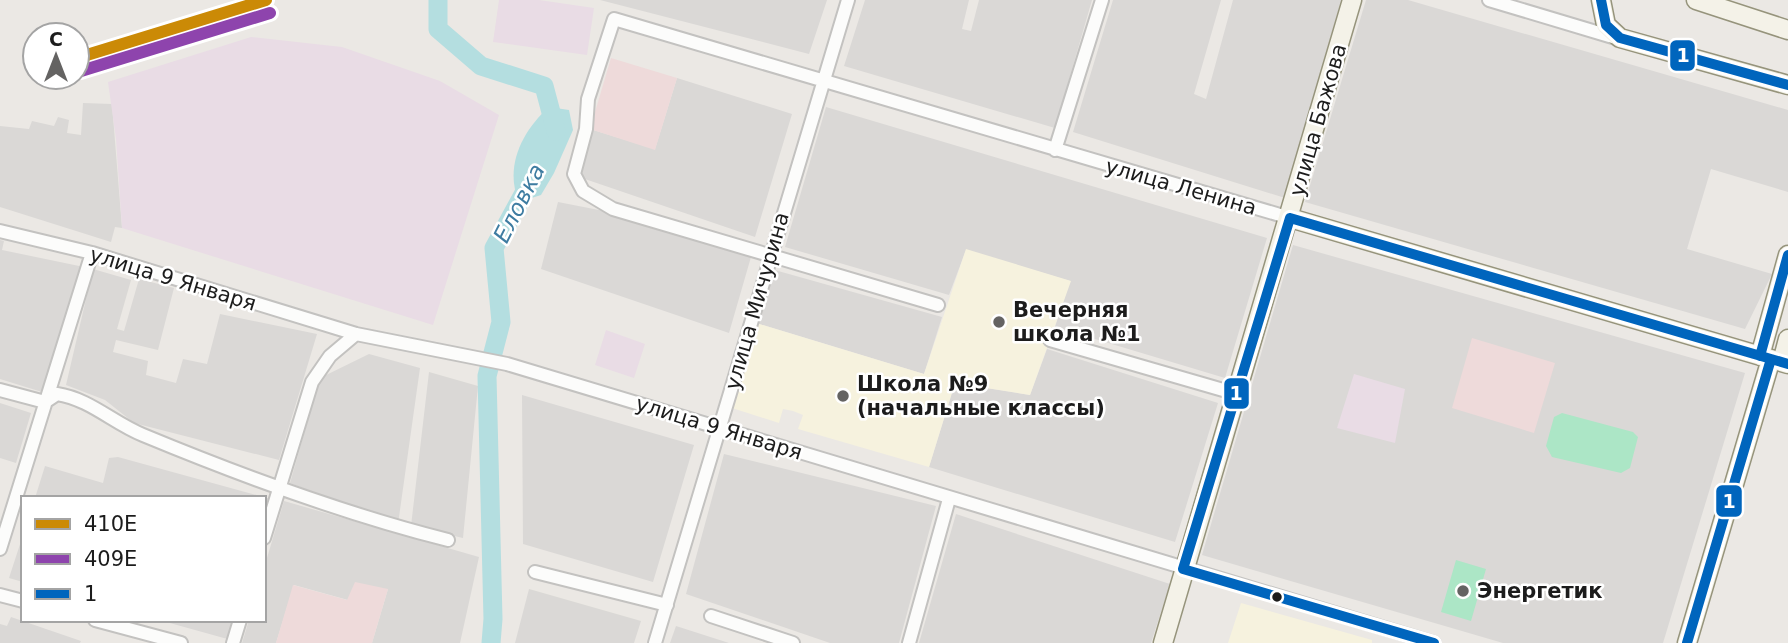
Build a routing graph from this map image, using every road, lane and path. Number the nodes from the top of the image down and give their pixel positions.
1 (848, 0) edge
2 (1102, 0) edge
3 (1352, 0) edge
4 (1489, 0) edge
5 (1601, 0) edge
6 (1696, 0) edge
7 (1788, 30) edge
8 (1620, 38) junction
9 (821, 81) junction
10 (1788, 85) edge
11 (1055, 150) junction
12 (1290, 218) junction
13 (0, 230) edge
14 (92, 253) junction
15 (1788, 255) edge
16 (770, 256) junction
17 (938, 305) dead end
18 (356, 334) junction
19 (1788, 339) edge
20 (1050, 340) dead end
21 (1775, 360) edge
22 (0, 390) edge
23 (1237, 394) junction
24 (45, 402) junction
25 (720, 429) junction
26 (279, 488) junction
27 (949, 499) junction
28 (266, 531) edge
29 (448, 540) dead end
30 (0, 549) edge
31 (1184, 569) junction
32 (536, 572) dead end
33 (0, 595) edge
34 (21, 600) edge
35 (667, 605) junction
36 (711, 617) dead end
37 (102, 622) edge
38 (239, 622) edge
39 (1415, 640) edge
40 (181, 643) edge
41 (233, 643) edge
42 (655, 643) edge
43 (793, 643) edge
44 (909, 643) edge
45 (1163, 643) edge
46 (1434, 643) edge
47 (1687, 643) edge

1 - 9 street, улица Мичурина
2 - 11 street
3 - 12 street, улица Бажова
4 - 8 street
5 - 8 street
6 - 7 street
8 - 10 street
9 - 11 street, улица Ленина
9 - 16 street, улица Мичурина
9 - 16 street, улица Ленина
11 - 12 street, улица Ленина
12 - 21 street, улица Ленина
12 - 23 street, улица Бажова
13 - 14 street, улица 9 Января
14 - 18 street, улица 9 Января
14 - 24 street
15 - 21 street
16 - 17 street
16 - 25 street, улица Мичурина
18 - 25 street, улица 9 Января
18 - 26 street
19 - 21 street
20 - 23 street
21 - 47 street
22 - 24 street
23 - 31 street, улица Бажова
24 - 26 street
24 - 30 street
25 - 27 street, улица 9 Января
25 - 35 street, улица Мичурина
26 - 28 street
26 - 29 street
27 - 31 street, улица 9 Января
27 - 44 street
31 - 39 street, улица 9 Января
31 - 45 street, улица Бажова
32 - 35 street
33 - 34 street
35 - 42 street, улица Мичурина
36 - 43 street
37 - 40 street
38 - 41 street
39 - 46 street, улица 9 Января

